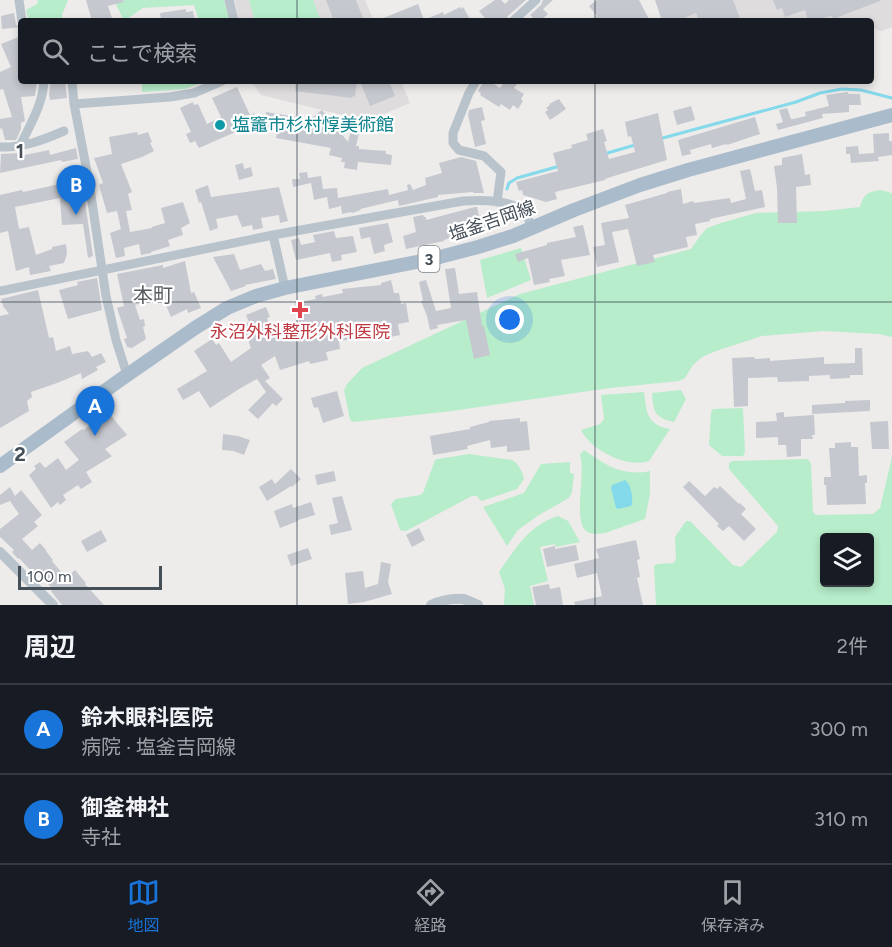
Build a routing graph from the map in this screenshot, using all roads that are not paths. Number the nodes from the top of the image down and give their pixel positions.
1 (19, 0) edge
2 (229, 0) edge
3 (536, 0) edge
4 (22, 18) edge
5 (233, 18) edge
6 (516, 18) edge
7 (44, 84) edge
8 (72, 84) edge
9 (215, 84) edge
10 (474, 84) edge
11 (74, 104) junction
12 (892, 115) edge
13 (64, 131) dead end
14 (20, 146) junction
15 (0, 147) edge
16 (497, 202) junction
17 (533, 228) junction
18 (273, 235) junction
19 (102, 269) junction
20 (285, 288) junction
21 (0, 291) edge
22 (128, 375) junction
23 (0, 466) edge
24 (0, 552) edge
25 (53, 605) edge
26 (431, 605) edge
27 (478, 605) edge

1 - 4 street
2 - 5 street
3 - 6 street
7 - 14 street
8 - 11 street
9 - 11 street
10 - 16 street
11 - 19 street
12 - 17 main road, 塩釜吉岡線 / 3
13 - 14 street
14 - 15 street
16 - 17 street
16 - 18 street
17 - 20 main road, 塩釜吉岡線 / 3
18 - 19 street
18 - 20 street
19 - 21 street
19 - 22 street
20 - 22 main road, 塩釜吉岡線 / 3
22 - 23 main road, 塩釜吉岡線 / 3
24 - 25 street
26 - 27 street

